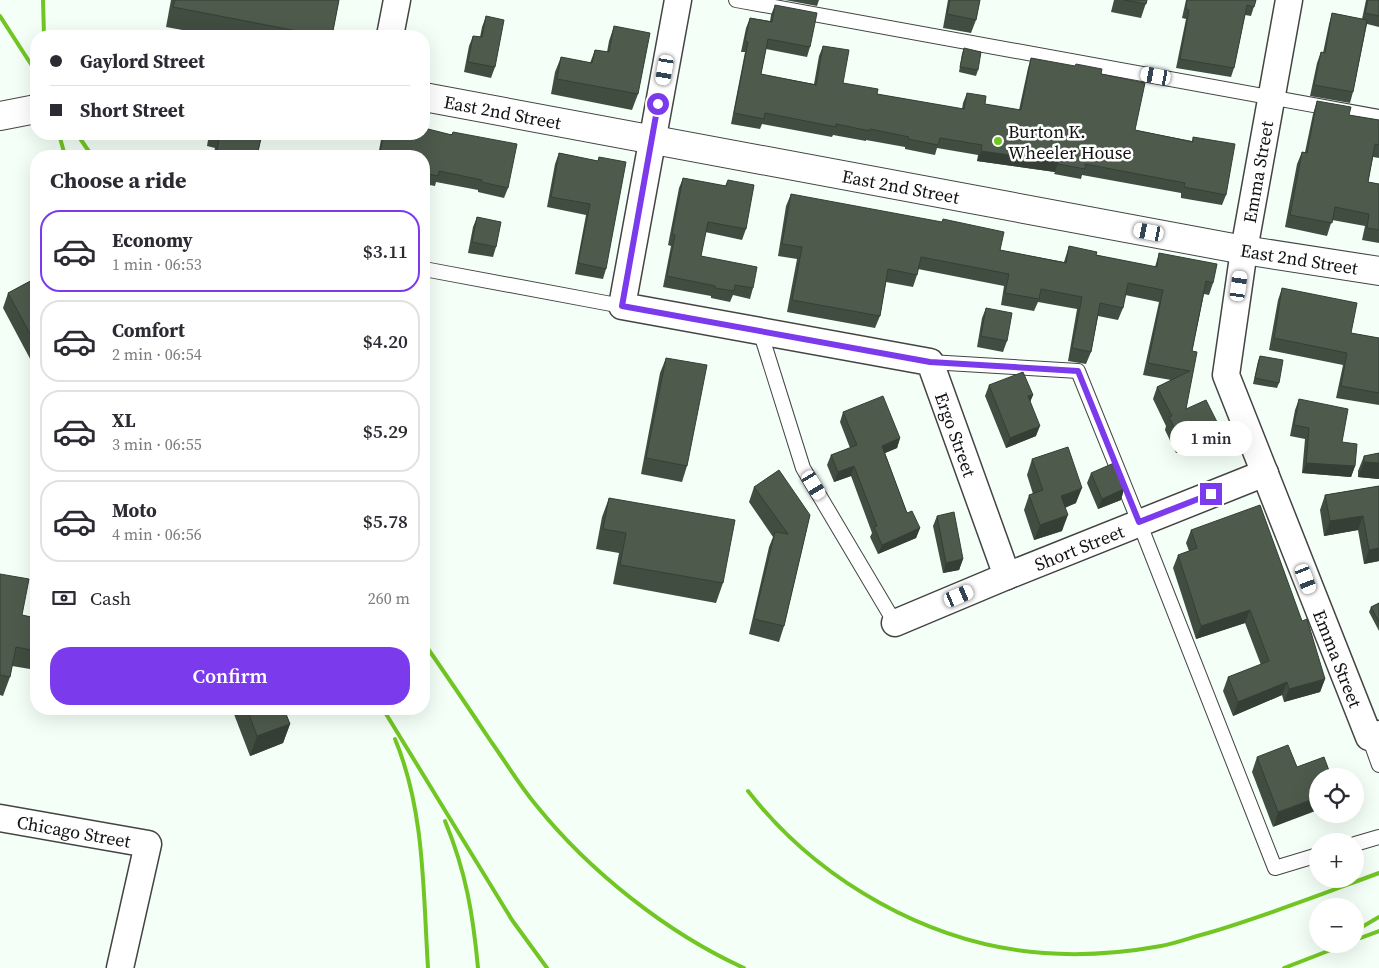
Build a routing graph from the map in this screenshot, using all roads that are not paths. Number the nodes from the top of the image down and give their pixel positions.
1 (397, 0) edge
2 (678, 0) edge
3 (736, 0) edge
4 (1289, 0) edge
5 (391, 30) edge
6 (1271, 96) junction
7 (430, 98) edge
8 (30, 111) edge
9 (0, 116) edge
10 (1379, 117) edge
11 (652, 139) junction
12 (1244, 250) junction
13 (430, 271) edge
14 (1379, 271) edge
15 (622, 306) junction
16 (760, 332) junction
17 (930, 362) junction
18 (1265, 473) junction
19 (1139, 522) junction
20 (1007, 576) junction
21 (895, 623) joint
22 (1374, 736) edge
23 (1379, 765) edge
24 (0, 818) edge
25 (1379, 837) edge
26 (1364, 841) edge
27 (1309, 858) edge
28 (120, 968) edge

1 - 5 street
2 - 11 street
3 - 6 lane
4 - 6 street, Emma Street
6 - 10 lane
6 - 12 street, Emma Street
7 - 11 street, East 2nd Street
8 - 9 street
11 - 12 street, East 2nd Street
11 - 15 street
12 - 14 street, East 2nd Street
12 - 18 street, Emma Street
13 - 15 lane
15 - 16 street
16 - 17 street
16 - 21 lane
17 - 19 lane
17 - 20 street, Ergo Street
18 - 19 street, Short Street
18 - 22 street, Emma Street
19 - 20 street, Short Street
19 - 27 lane
20 - 21 street, Short Street
22 - 23 lane
24 - 28 street, Chicago Street
25 - 26 lane

